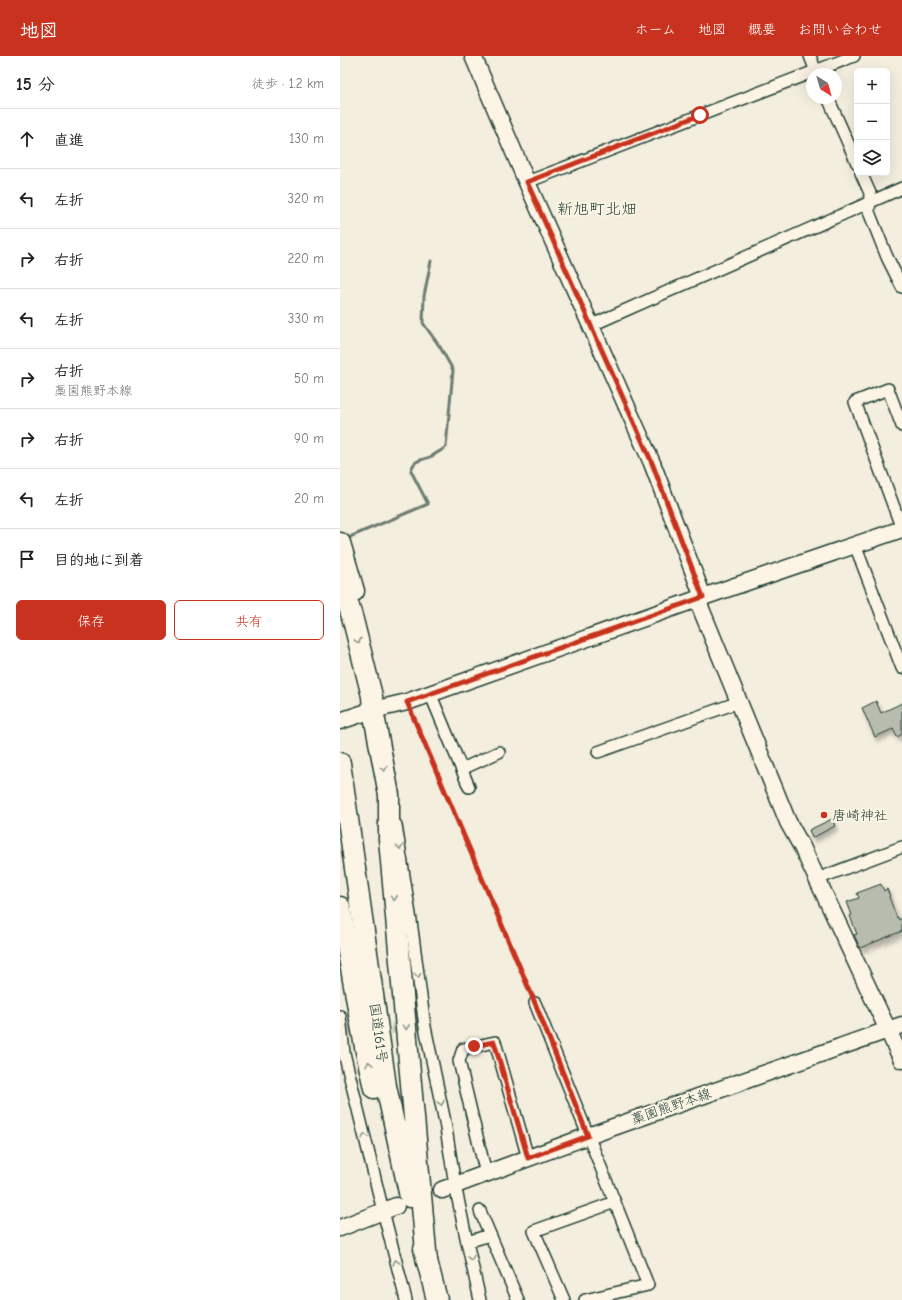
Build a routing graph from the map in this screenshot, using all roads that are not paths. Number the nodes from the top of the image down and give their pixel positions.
1 (473, 56) edge
2 (810, 56) edge
3 (854, 56) edge
4 (815, 68) edge
5 (826, 68) edge
6 (806, 76) edge
7 (831, 104) edge
8 (854, 156) edge
9 (862, 176) edge
10 (527, 182) junction
11 (902, 188) edge
12 (870, 201) junction
13 (902, 287) edge
14 (592, 326) junction
15 (902, 426) edge
16 (902, 529) edge
17 (855, 545) junction
18 (340, 546) edge
19 (340, 577) edge
20 (700, 598) junction
21 (353, 620) junction
22 (902, 668) edge
23 (430, 693) junction
24 (739, 702) junction
25 (373, 710) junction
26 (340, 721) edge
27 (499, 752) dead end
28 (598, 752) dead end
29 (340, 763) edge
30 (462, 769) junction
31 (469, 787) dead end
32 (389, 795) junction
33 (902, 846) edge
34 (817, 879) junction
35 (340, 907) edge
36 (535, 1003) road end
37 (340, 1016) edge
38 (895, 1028) edge
39 (902, 1060) edge
40 (588, 1136) junction
41 (528, 1158) junction
42 (486, 1174) junction
43 (449, 1188) junction
44 (614, 1202) junction
45 (389, 1208) junction
46 (480, 1211) dead end
47 (340, 1228) edge
48 (490, 1235) junction
49 (467, 1242) junction
50 (427, 1262) junction
51 (604, 1298) edge
52 (406, 1300) edge
53 (438, 1300) edge
54 (480, 1300) edge
55 (518, 1300) edge
56 (564, 1300) edge
57 (585, 1300) edge

1 - 10 street
2 - 4 street
3 - 5 street
6 - 10 street
7 - 8 street
9 - 12 street
10 - 14 street
11 - 12 street
12 - 13 street
12 - 14 street
14 - 20 street
15 - 16 street
16 - 17 street
17 - 20 street
17 - 22 street
18 - 21 highway
19 - 21 highway
20 - 23 street
20 - 24 street
21 -> 25 highway
23 - 25 street
23 - 30 street
24 - 28 street
24 - 34 street
25 - 26 street
25 -> 32 highway
27 - 30 street
29 - 50 highway, 国道161号
30 - 31 street
32 -> 43 street
32 -> 50 highway
33 - 34 street
34 - 38 street
50 -> 35 highway
36 - 40 street
45 -> 37 street
38 - 39 street
38 - 40 street, 藁園熊野本線
40 - 41 street, 藁園熊野本線
40 - 44 street
41 - 42 street, 藁園熊野本線
41 - 42 street
42 - 43 street, 藁園熊野本線
43 - 49 street
44 - 51 street
44 - 56 street
45 - 47 street
52 -> 45 street
46 - 48 street
48 - 49 street
48 - 55 street
49 -> 54 street
50 - 53 highway, 国道161号
51 - 57 street

